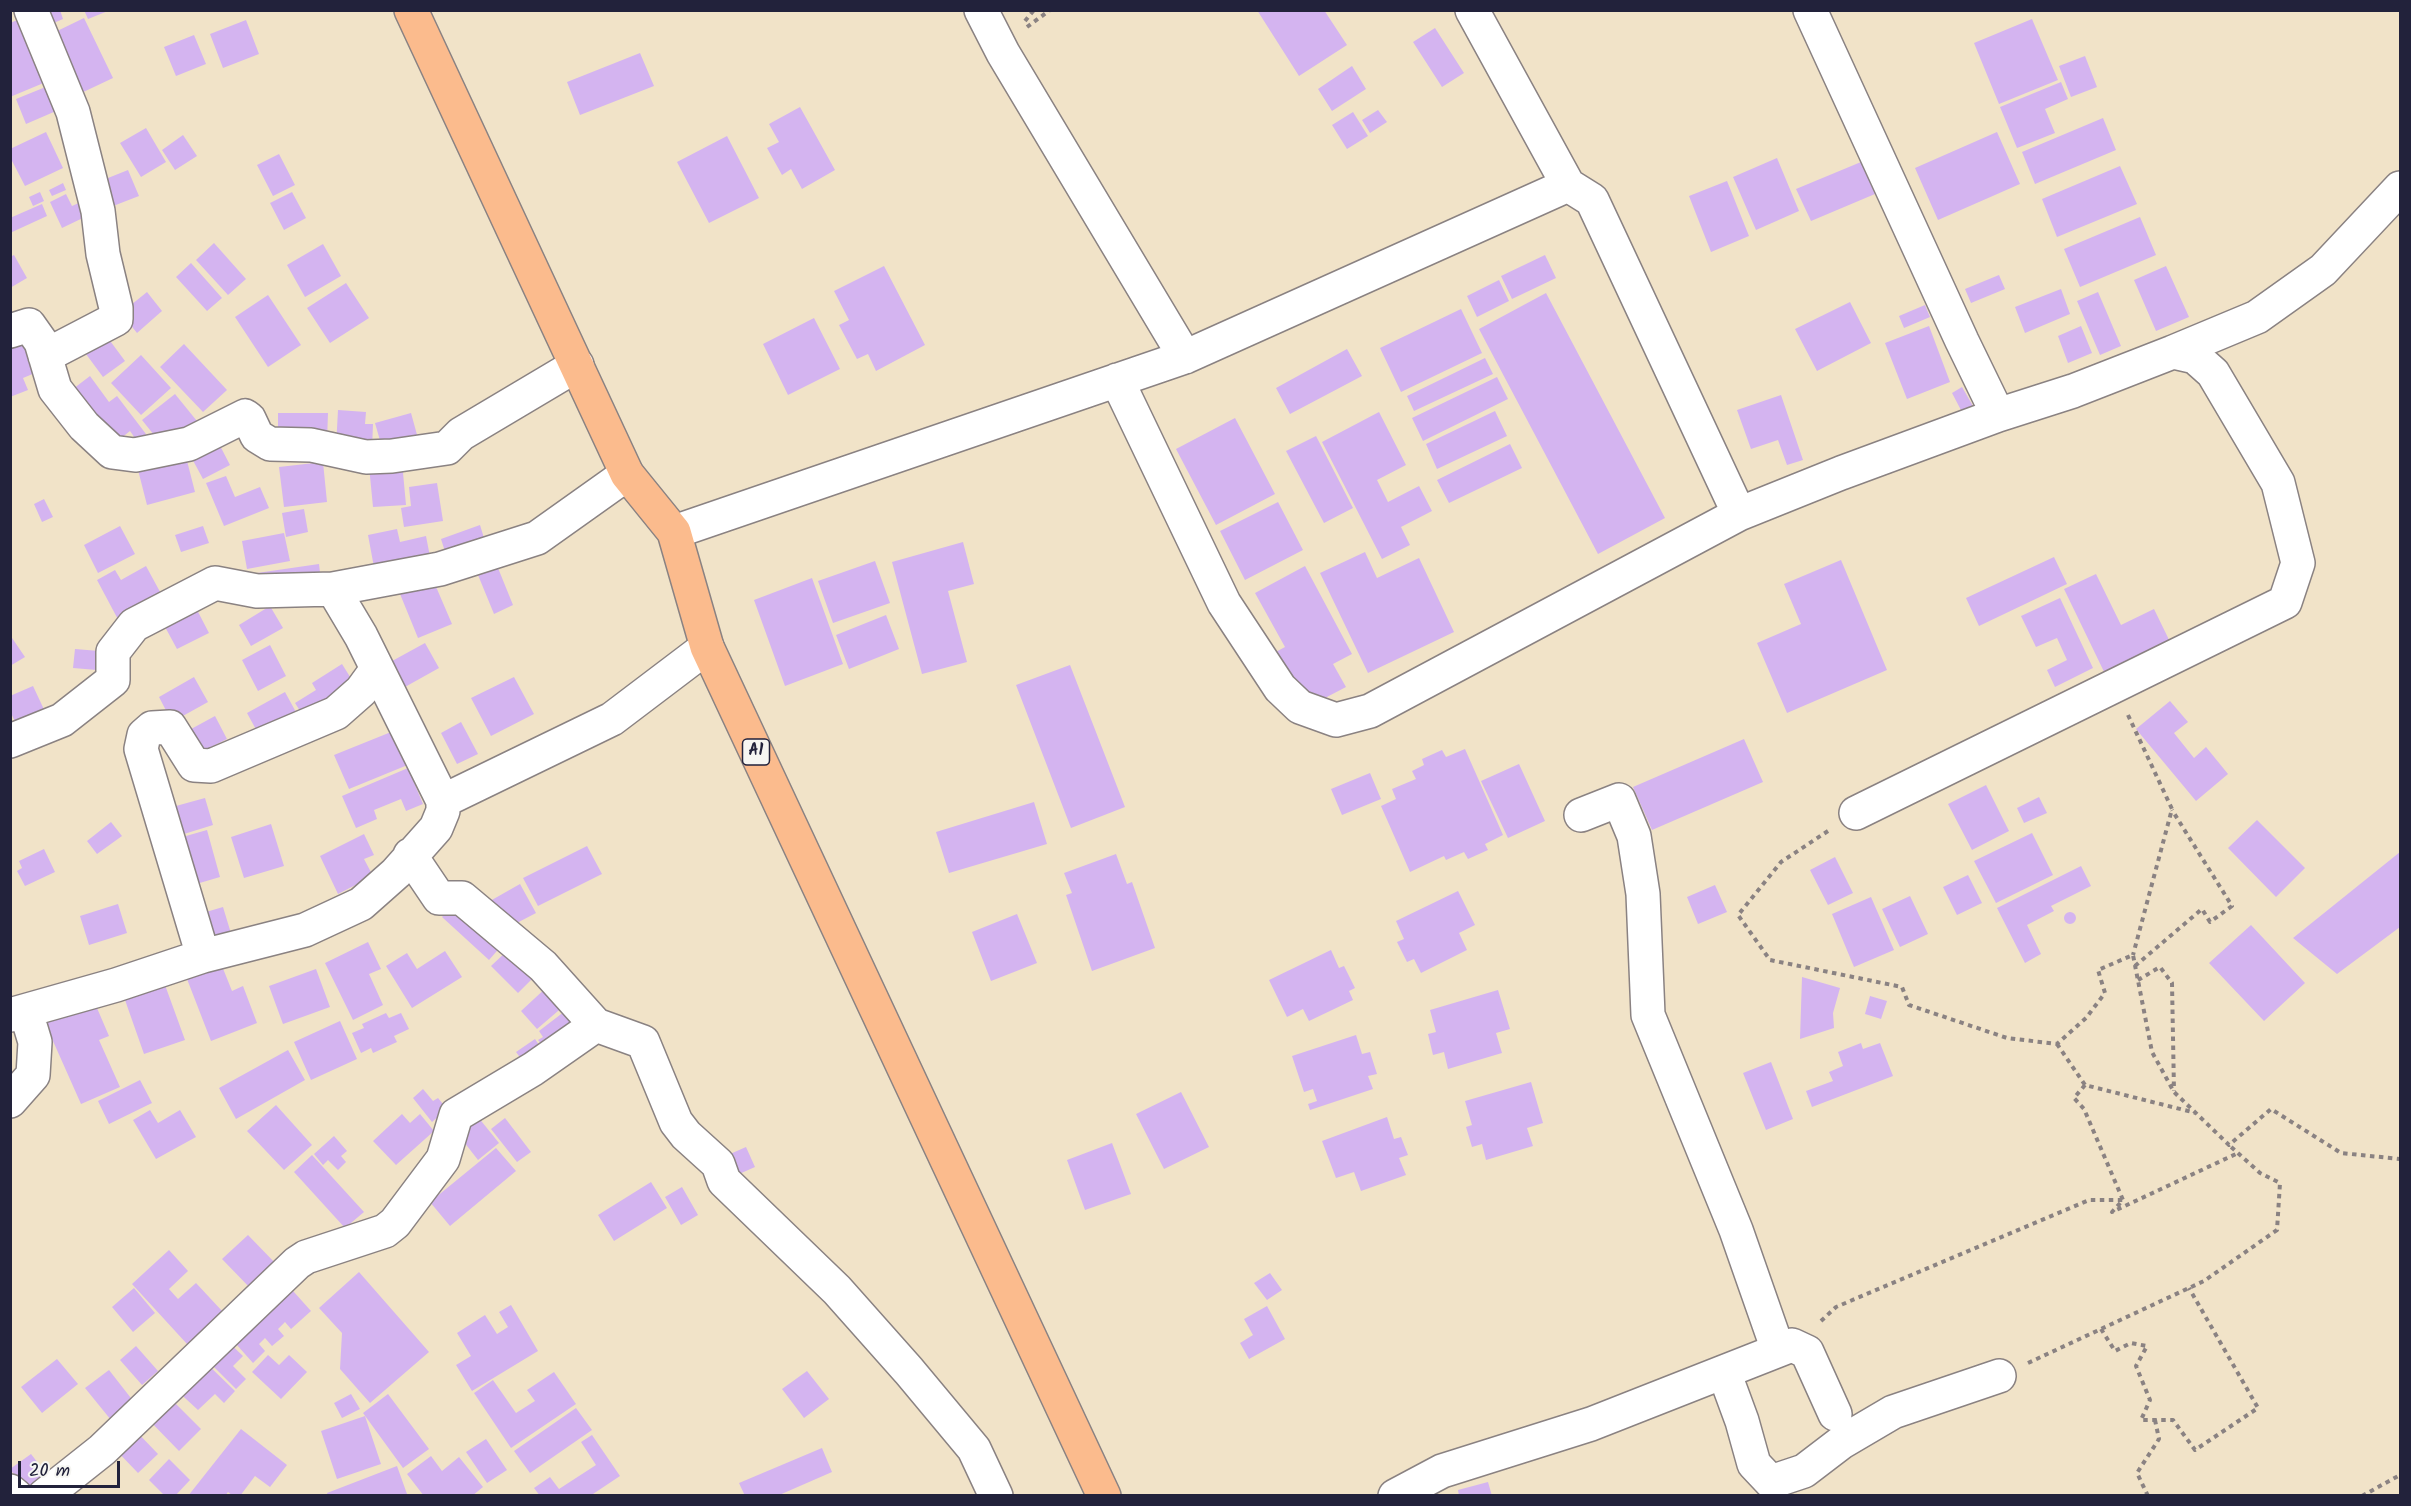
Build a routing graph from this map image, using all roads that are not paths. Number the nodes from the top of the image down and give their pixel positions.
1 (31, 10) edge
2 (411, 10) edge
3 (981, 10) edge
4 (1472, 10) edge
5 (1810, 10) edge
6 (1568, 185) junction
7 (2400, 188) edge
8 (10, 331) edge
9 (2173, 352) junction
10 (45, 356) junction
11 (1185, 357) junction
12 (577, 365) junction
13 (1117, 380) junction
14 (1998, 415) junction
15 (627, 474) junction
16 (1739, 514) junction
17 (674, 532) junction
18 (333, 589) junction
19 (707, 648) junction
20 (376, 669) junction
21 (10, 741) edge
22 (443, 801) junction
23 (1856, 813) road end
24 (1581, 815) dead end
25 (410, 855) junction
26 (202, 956) junction
27 (18, 1014) edge
28 (596, 1025) junction
29 (10, 1101) edge
30 (1785, 1348) junction
31 (1724, 1372) junction
32 (1999, 1376) road end
33 (1835, 1414) dead end
34 (1754, 1464) junction
35 (10, 1491) edge
36 (16, 1496) edge
37 (44, 1496) edge
38 (996, 1496) edge
39 (1104, 1496) edge
40 (1395, 1496) edge
41 (1762, 1496) edge

1 - 10 street
2 - 12 highway, A1
3 - 11 street
4 - 6 street
5 - 14 street
6 - 11 street
6 - 16 street
7 - 9 street
8 - 10 street
9 - 14 street
9 - 23 street
10 - 12 street
11 - 13 street
12 - 15 highway, A1
13 - 16 street
13 - 17 street
14 - 16 street
15 - 17 highway, A1
15 - 18 street
17 - 19 highway, A1
18 - 20 street
18 - 21 street
19 - 22 street
19 - 39 highway, A1
20 - 22 street
20 - 26 street
22 - 25 street
24 - 30 street
25 - 26 street
25 - 28 street
26 - 27 street
27 - 29 street
28 - 37 street
28 - 38 street
30 - 31 street
30 - 33 street
31 - 34 street
31 - 40 street
32 - 34 street
34 - 41 street
35 - 36 street

